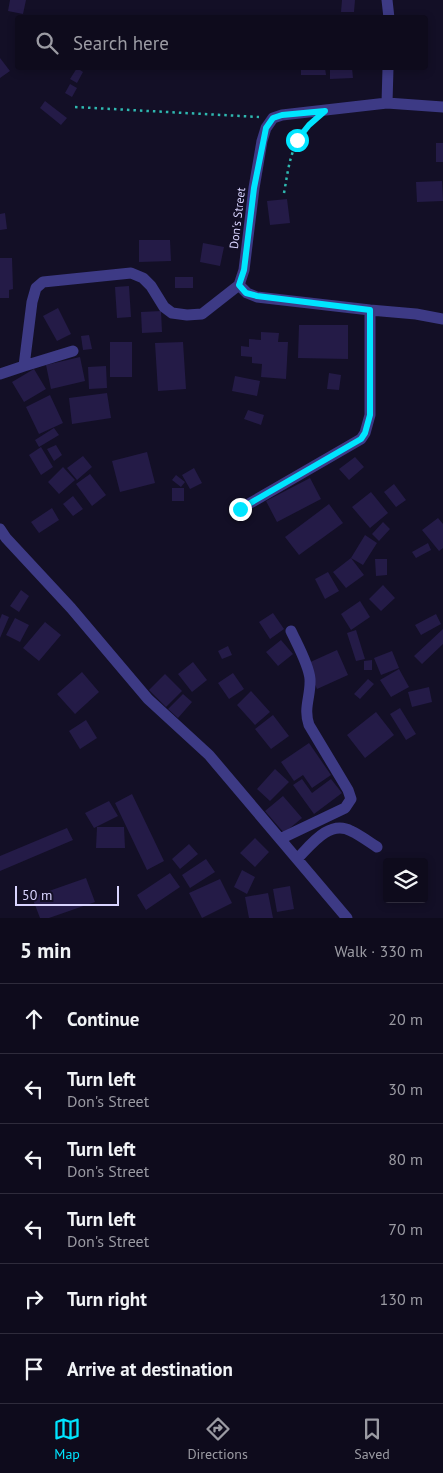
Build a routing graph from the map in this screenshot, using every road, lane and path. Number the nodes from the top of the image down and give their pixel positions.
1 (387, 0) edge
2 (389, 15) edge
3 (388, 70) edge
4 (386, 103) junction
5 (75, 107) dead end
6 (443, 107) edge
7 (325, 111) junction
8 (273, 118) junction
9 (284, 194) dead end
10 (239, 285) junction
11 (370, 310) junction
12 (443, 319) edge
13 (73, 351) dead end
14 (24, 366) junction
15 (0, 374) edge
16 (240, 509) dead end
17 (0, 528) edge
18 (291, 631) dead end
19 (280, 839) junction
20 (377, 847) dead end
21 (297, 859) junction
22 (347, 918) edge

1 - 2 street
3 - 4 street
4 - 6 street
4 - 7 street
5 - 8 path
7 - 8 street
7 - 9 path
8 - 10 street, Don's Street
10 - 11 street
10 - 14 street
11 - 12 street
11 - 16 street
13 - 14 street
14 - 15 street
17 - 19 street
18 - 19 street
19 - 21 street
20 - 21 street
21 - 22 street

